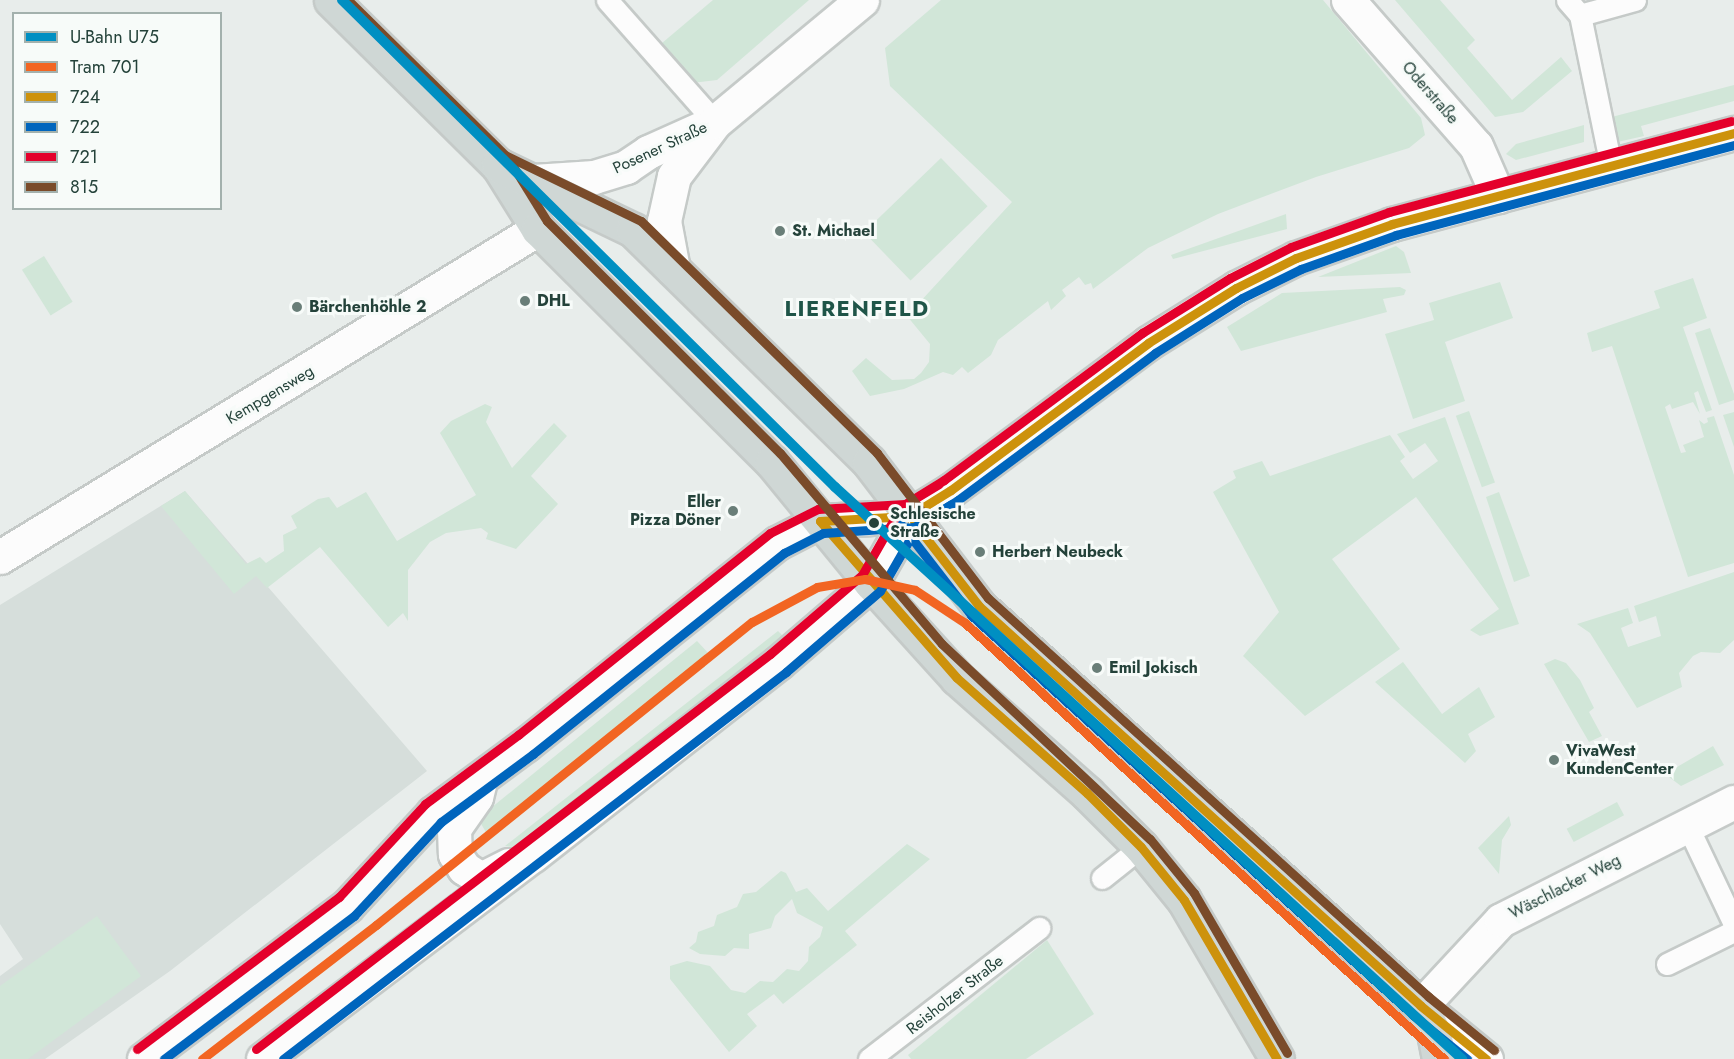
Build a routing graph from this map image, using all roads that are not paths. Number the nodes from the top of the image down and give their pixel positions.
1 (331, 0) edge
2 (606, 0) edge
3 (862, 0) edge
4 (1348, 0) edge
5 (1635, 0) edge
6 (1573, 8) edge
7 (716, 122) junction
8 (1734, 133) edge
9 (498, 165) junction
10 (1611, 166) junction
11 (533, 181) junction
12 (1498, 196) junction
13 (538, 229) junction
14 (673, 269) junction
15 (909, 516) junction
16 (820, 521) junction
17 (0, 556) edge
18 (871, 583) junction
19 (482, 774) junction
20 (1734, 802) edge
21 (1687, 825) junction
22 (1140, 847) junction
23 (533, 855) junction
24 (1102, 878) dead end
25 (1734, 924) edge
26 (1039, 928) dead end
27 (1734, 931) edge
28 (1667, 964) dead end
29 (1421, 1006) junction
30 (144, 1059) edge
31 (263, 1059) edge
32 (869, 1059) edge
33 (1277, 1059) edge
34 (1439, 1059) edge
35 (1486, 1059) edge

1 - 9 main road
2 - 7 lane
3 - 7 street, Posener Straße
4 - 12 street, Oderstraße
5 - 6 lane
6 - 10 lane
7 - 11 street, Posener Straße
7 - 14 street, Posener Straße
8 - 10 street
9 - 11 main road
9 - 13 main road
10 - 12 street
11 - 13 main road
11 - 14 main road
12 - 15 street
13 - 16 main road
13 - 17 street, Kempgensweg
14 - 15 main road
15 - 16 street
15 - 18 street
15 - 29 main road
16 - 18 main road
16 - 19 street
18 - 22 main road
18 - 23 street
19 - 23 street
19 - 30 street
20 - 21 street, Wäschlacker Weg
21 - 25 lane
21 - 29 street, Wäschlacker Weg
22 - 24 lane
22 - 33 main road
23 - 31 street
26 - 32 lane, Reisholzer Straße
27 - 28 lane
29 - 34 main road
29 - 35 street

